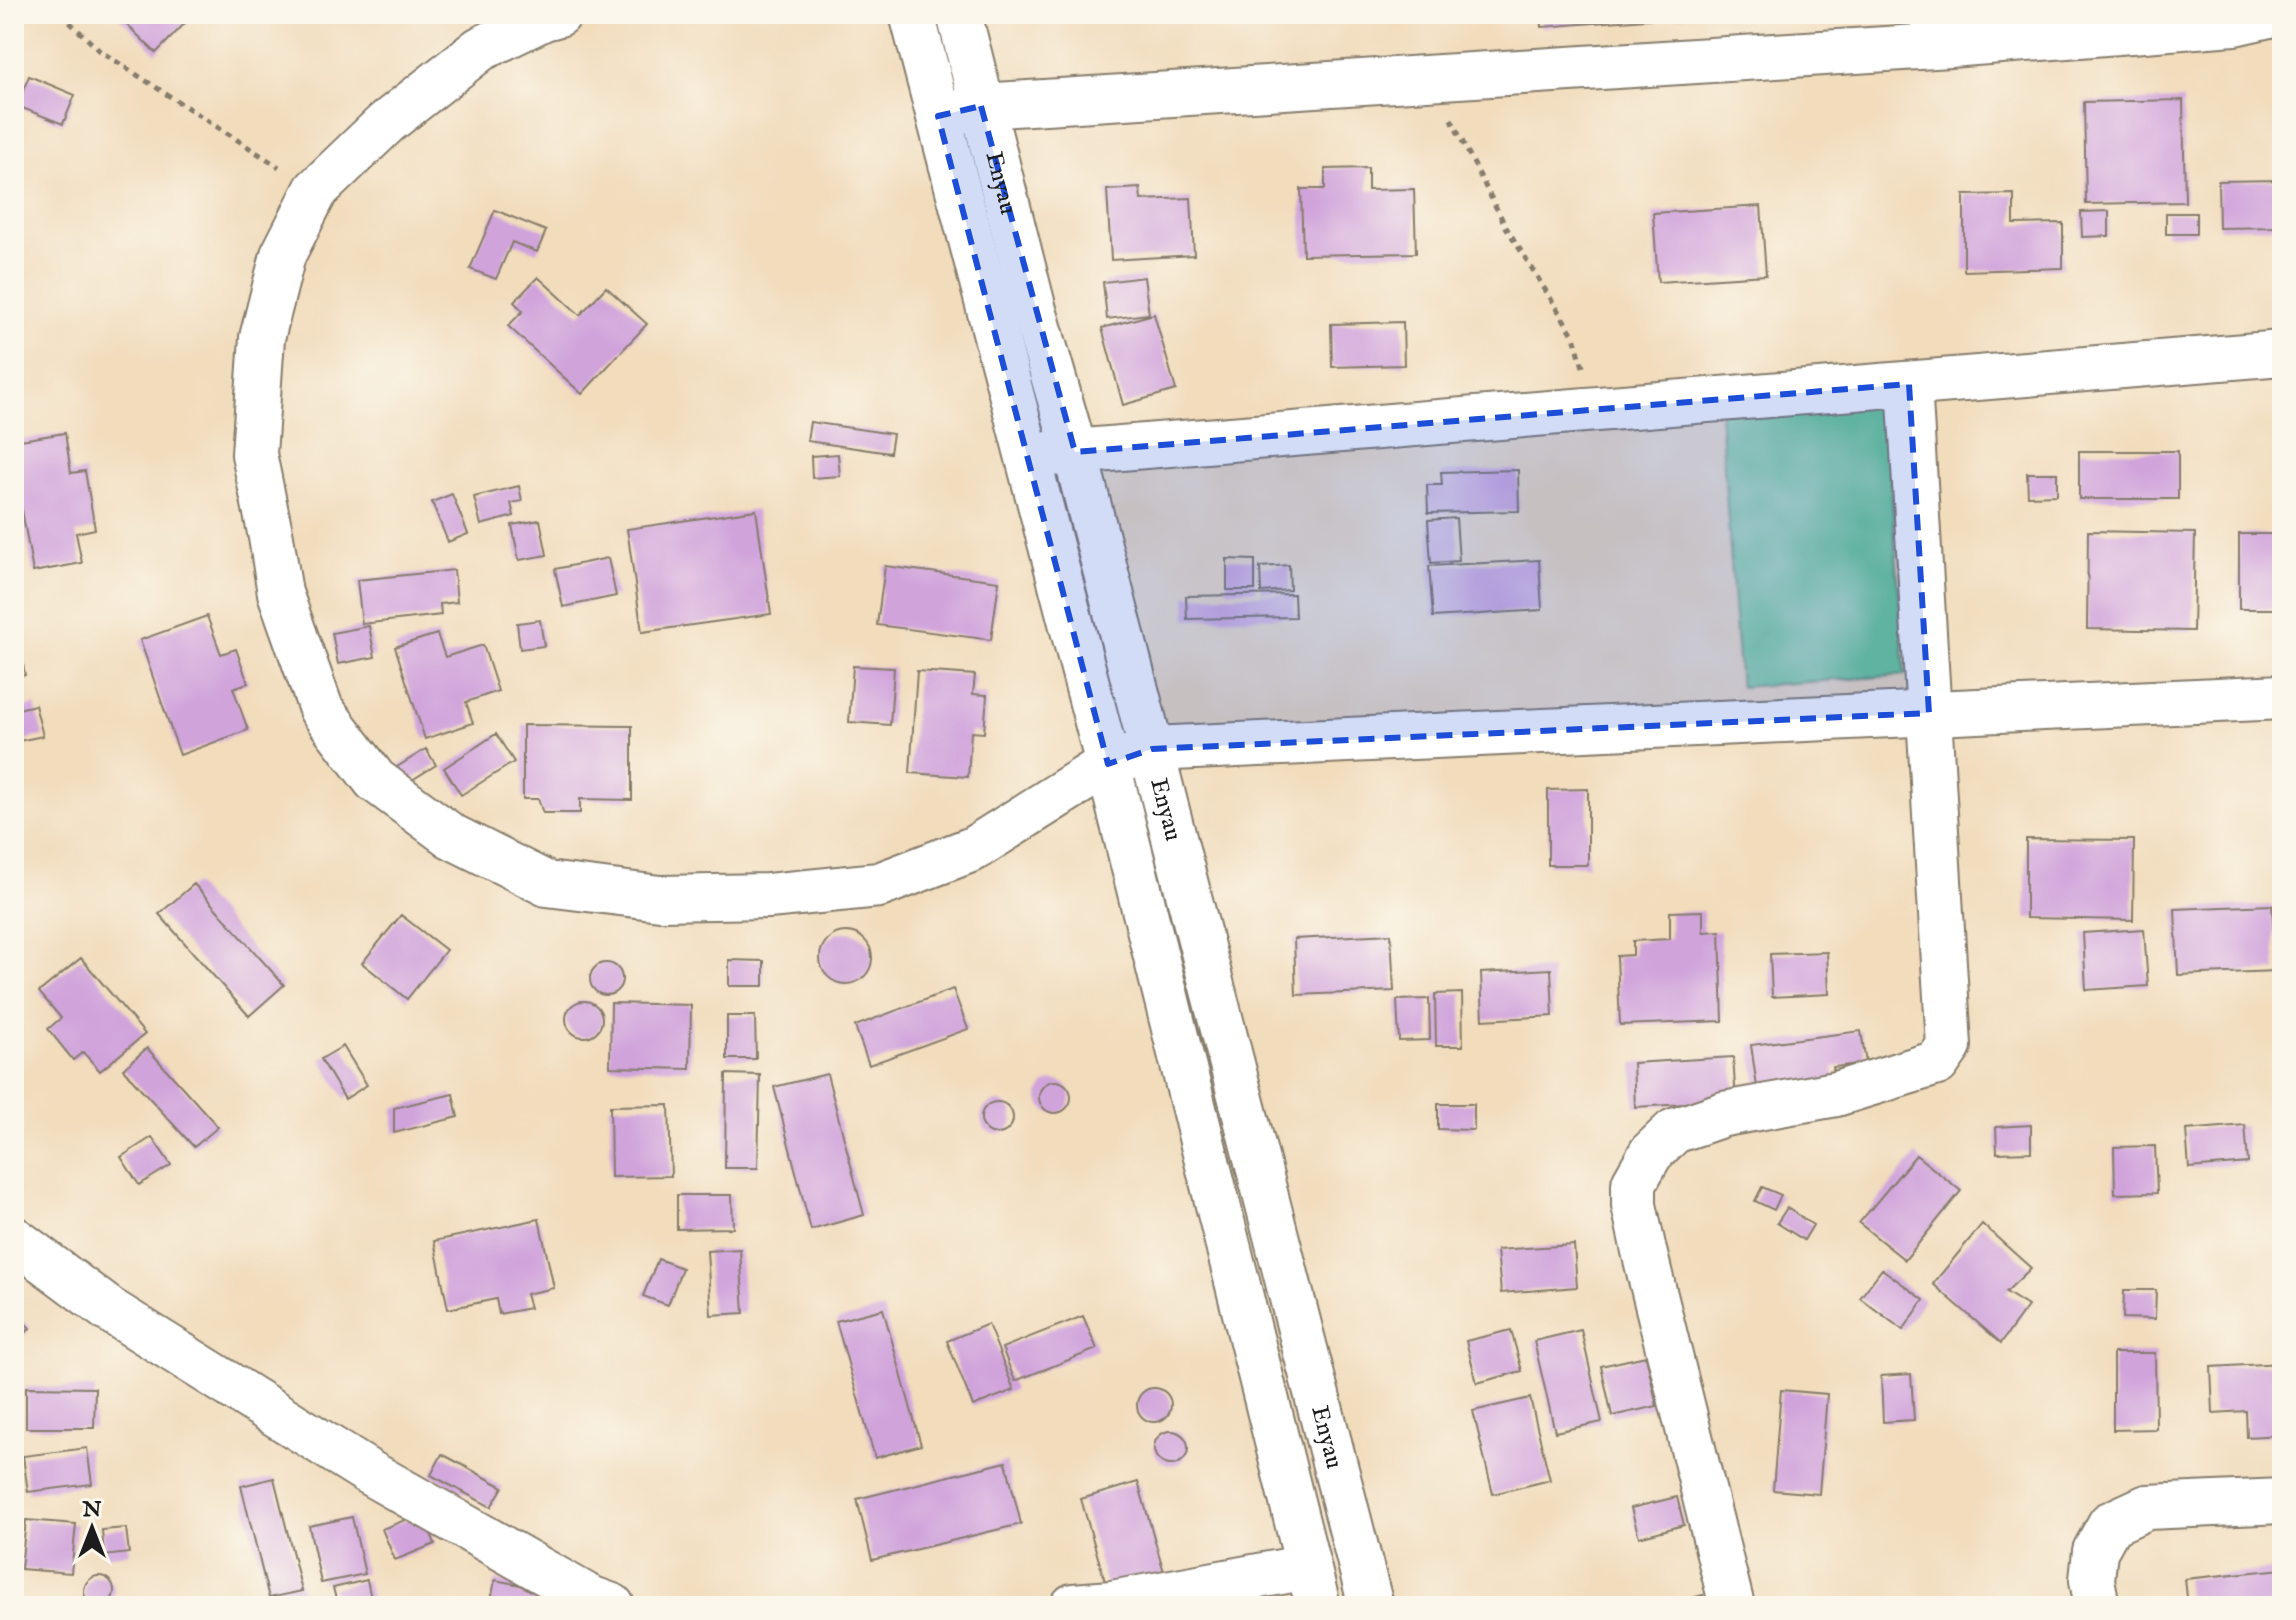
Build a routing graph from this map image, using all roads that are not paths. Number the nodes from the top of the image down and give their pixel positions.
1 (559, 14) edge
2 (912, 14) edge
3 (959, 14) edge
4 (2273, 14) edge
5 (981, 106) junction
6 (938, 116) junction
7 (2282, 353) edge
8 (1909, 384) junction
9 (1075, 452) junction
10 (1026, 456) junction
11 (2282, 697) edge
12 (1929, 713) junction
13 (1152, 749) junction
14 (1108, 764) junction
15 (14, 1239) edge
16 (2282, 1501) edge
17 (1313, 1587) edge
18 (612, 1606) edge
19 (1073, 1606) edge
20 (1371, 1606) edge
21 (1732, 1606) edge
22 (2097, 1606) edge

1 - 14 street
2 - 6 street, Enyau
3 - 5 street, Enyau
4 - 5 street
5 - 6 street
5 - 9 street, Enyau
6 - 10 street, Enyau
7 - 8 street
8 - 9 street
8 - 12 street
9 - 10 street
9 - 13 street, Enyau
10 - 14 street, Enyau
11 - 12 street
12 - 13 street
12 - 21 street
13 - 14 street
13 - 20 street, Enyau
14 - 17 street, Enyau
15 - 18 street
16 - 22 street
17 - 19 street

